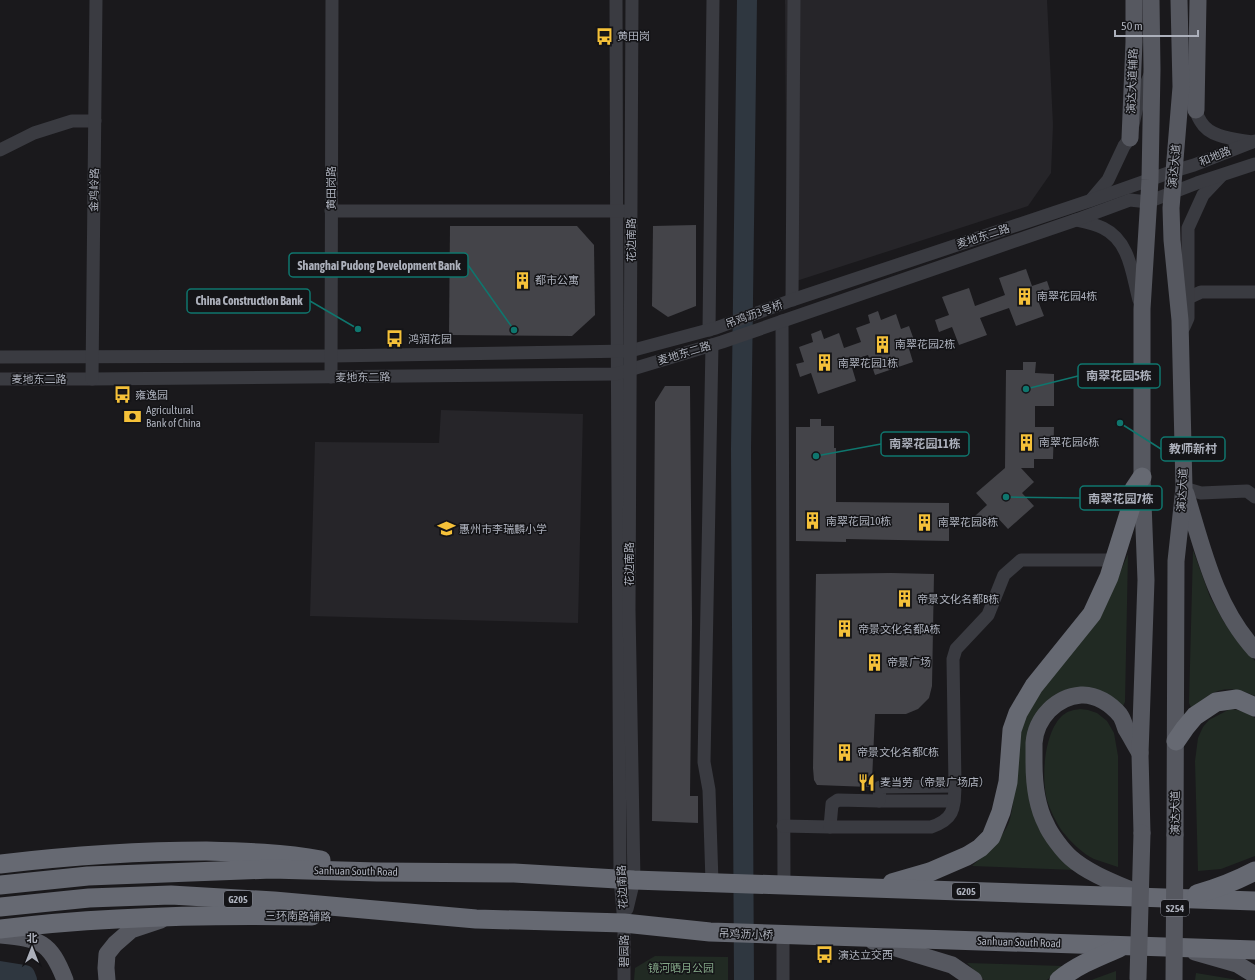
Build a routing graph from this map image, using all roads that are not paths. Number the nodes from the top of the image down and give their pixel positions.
1 (96, 0) edge
2 (332, 0) edge
3 (616, 0) edge
4 (632, 0) edge
5 (713, 0) edge
6 (794, 0) edge
7 (1134, 0) edge
8 (1151, 0) edge
9 (1179, 0) edge
10 (1198, 0) edge
11 (1152, 52) junction
12 (1179, 52) junction
13 (1152, 69) junction
14 (1181, 86) junction
15 (1196, 110) junction
16 (95, 121) junction
17 (1130, 138) junction
18 (1253, 141) edge
19 (0, 150) edge
20 (1255, 164) edge
21 (1174, 171) junction
22 (1221, 176) junction
23 (1150, 180) junction
24 (1172, 193) junction
25 (1090, 201) junction
26 (1148, 202) junction
27 (331, 211) junction
28 (616, 211) junction
29 (631, 211) junction
30 (1076, 220) junction
31 (1255, 292) edge
32 (1188, 298) junction
33 (792, 300) junction
34 (1142, 309) junction
35 (796, 316) joint
36 (782, 321) junction
37 (713, 329) junction
38 (1180, 338) junction
39 (717, 343) junction
40 (630, 351) junction
41 (616, 352) junction
42 (332, 356) junction
43 (0, 358) edge
44 (92, 358) junction
45 (630, 370) junction
46 (616, 374) junction
47 (331, 377) junction
48 (0, 379) edge
49 (92, 379) junction
50 (1142, 477) junction
51 (1184, 488) junction
52 (1255, 497) edge
53 (1115, 560) junction
54 (1255, 650) edge
55 (1255, 707) edge
56 (1176, 741) junction
57 (1140, 754) junction
58 (955, 786) junction
59 (878, 801) junction
60 (954, 801) junction
61 (783, 826) junction
62 (830, 827) junction
63 (0, 864) edge
64 (1255, 871) edge
65 (377, 872) junction
66 (627, 880) junction
67 (712, 882) junction
68 (0, 885) edge
69 (784, 885) junction
70 (873, 888) junction
71 (1149, 898) junction
72 (1180, 898) junction
73 (1255, 901) edge
74 (0, 907) edge
75 (174, 916) junction
76 (476, 919) junction
77 (624, 923) junction
78 (0, 929) edge
79 (0, 935) edge
80 (783, 935) junction
81 (861, 937) junction
82 (1125, 946) junction
83 (1178, 947) junction
84 (1255, 950) edge
85 (1255, 975) edge
86 (65, 980) edge
87 (107, 980) edge
88 (624, 980) edge
89 (783, 980) edge
90 (974, 980) edge
91 (1059, 980) edge
92 (1138, 980) edge
93 (1174, 980) edge

1 - 16 street, 金鸡岭路
2 - 27 street, 黄田岗路
3 - 28 street, 花边南路
4 - 29 street, 花边南路
5 - 37 street
6 - 33 street
7 - 17 main road, 演达大道辅路
8 - 11 main road, 演达大道
9 - 12 main road, 演达大道
10 - 15 main road
11 - 12 main road
11 - 13 main road, 演达大道
12 - 14 main road, 演达大道
13 - 17 street
13 - 23 main road, 演达大道
14 - 15 street
14 - 21 main road, 演达大道
15 - 18 street
16 - 19 street
16 - 44 street, 金鸡岭路
17 - 25 street
18 - 21 street, 和地路
20 - 22 street
21 - 23 street, 麦地东二路
21 - 24 main road, 演达大道
22 - 24 street
22 - 32 street
23 - 25 street, 麦地东二路
23 - 26 main road, 演达大道
24 - 26 street
24 - 38 main road, 演达大道
25 - 33 street, 麦地东二路
26 - 30 street, 麦地东二路
26 - 34 main road, 演达大道
27 - 28 street
27 - 42 street, 黄田岗路
28 - 29 street
28 - 41 street, 花边南路
29 - 40 street, 花边南路
30 - 34 street
30 - 35 street, 麦地东二路
31 - 32 street
32 - 38 street
33 - 37 street, 吊鸡沥3号桥
34 - 50 main road, 演达大道
35 - 36 street, 吊鸡沥3号桥
36 - 39 street, 吊鸡沥3号桥
36 - 61 street
37 - 40 street, 麦地东二路
38 - 51 main road, 演达大道
39 - 45 street, 麦地东二路
39 - 67 street
40 - 41 street, 麦地东二路
40 - 45 street, 花边南路
41 - 42 street, 麦地东二路
41 - 46 street, 花边南路
42 - 44 street, 麦地东二路
42 - 47 street, 黄田岗路
43 - 44 street, 麦地东二路
44 - 49 street, 金鸡岭路
45 - 46 street, 麦地东二路
45 - 66 street, 花边南路
46 - 47 street, 麦地东二路
46 - 66 street, 花边南路
47 - 49 street, 麦地东二路
48 - 49 street, 麦地东二路
50 - 53 highway
50 - 57 main road, 演达大道
51 - 52 street
51 - 54 main road
51 - 56 main road, 演达大道
53 - 58 street
53 - 70 highway
55 - 56 highway
56 - 93 main road, 演达大道 / S254, bridge
57 - 71 main road
57 - 92 main road, 演达大道, bridge
58 - 59 street
58 - 60 street
59 - 60 street
59 - 62 street
60 - 62 street
61 - 62 street
61 - 69 street
63 - 65 highway
64 - 72 highway, S254
65 - 66 highway, Sanhuan South Road / G205
65 - 68 highway, Sanhuan South Road / G205
66 - 67 highway, Sanhuan South Road / G205
66 - 77 street, 花边南路
67 - 69 highway, G205
69 - 70 highway, G205
70 - 71 highway, G205
71 - 72 highway, G205
72 - 73 highway, G205
74 - 76 highway, G205
75 - 76 highway, 三环南路辅路
75 - 78 highway, 三环南路辅路
75 - 87 main road
76 - 77 highway, G205
77 - 80 highway, 吊鸡沥小桥 / G205
77 - 88 street, 碧园路
79 - 86 main road
80 - 81 highway, Sanhuan South Road / G205
80 - 89 street
81 - 82 highway, Sanhuan South Road / G205
81 - 90 main road
82 - 83 highway, Sanhuan South Road / G205
82 - 91 highway
83 - 84 highway, Sanhuan South Road / G205
83 - 85 main road

